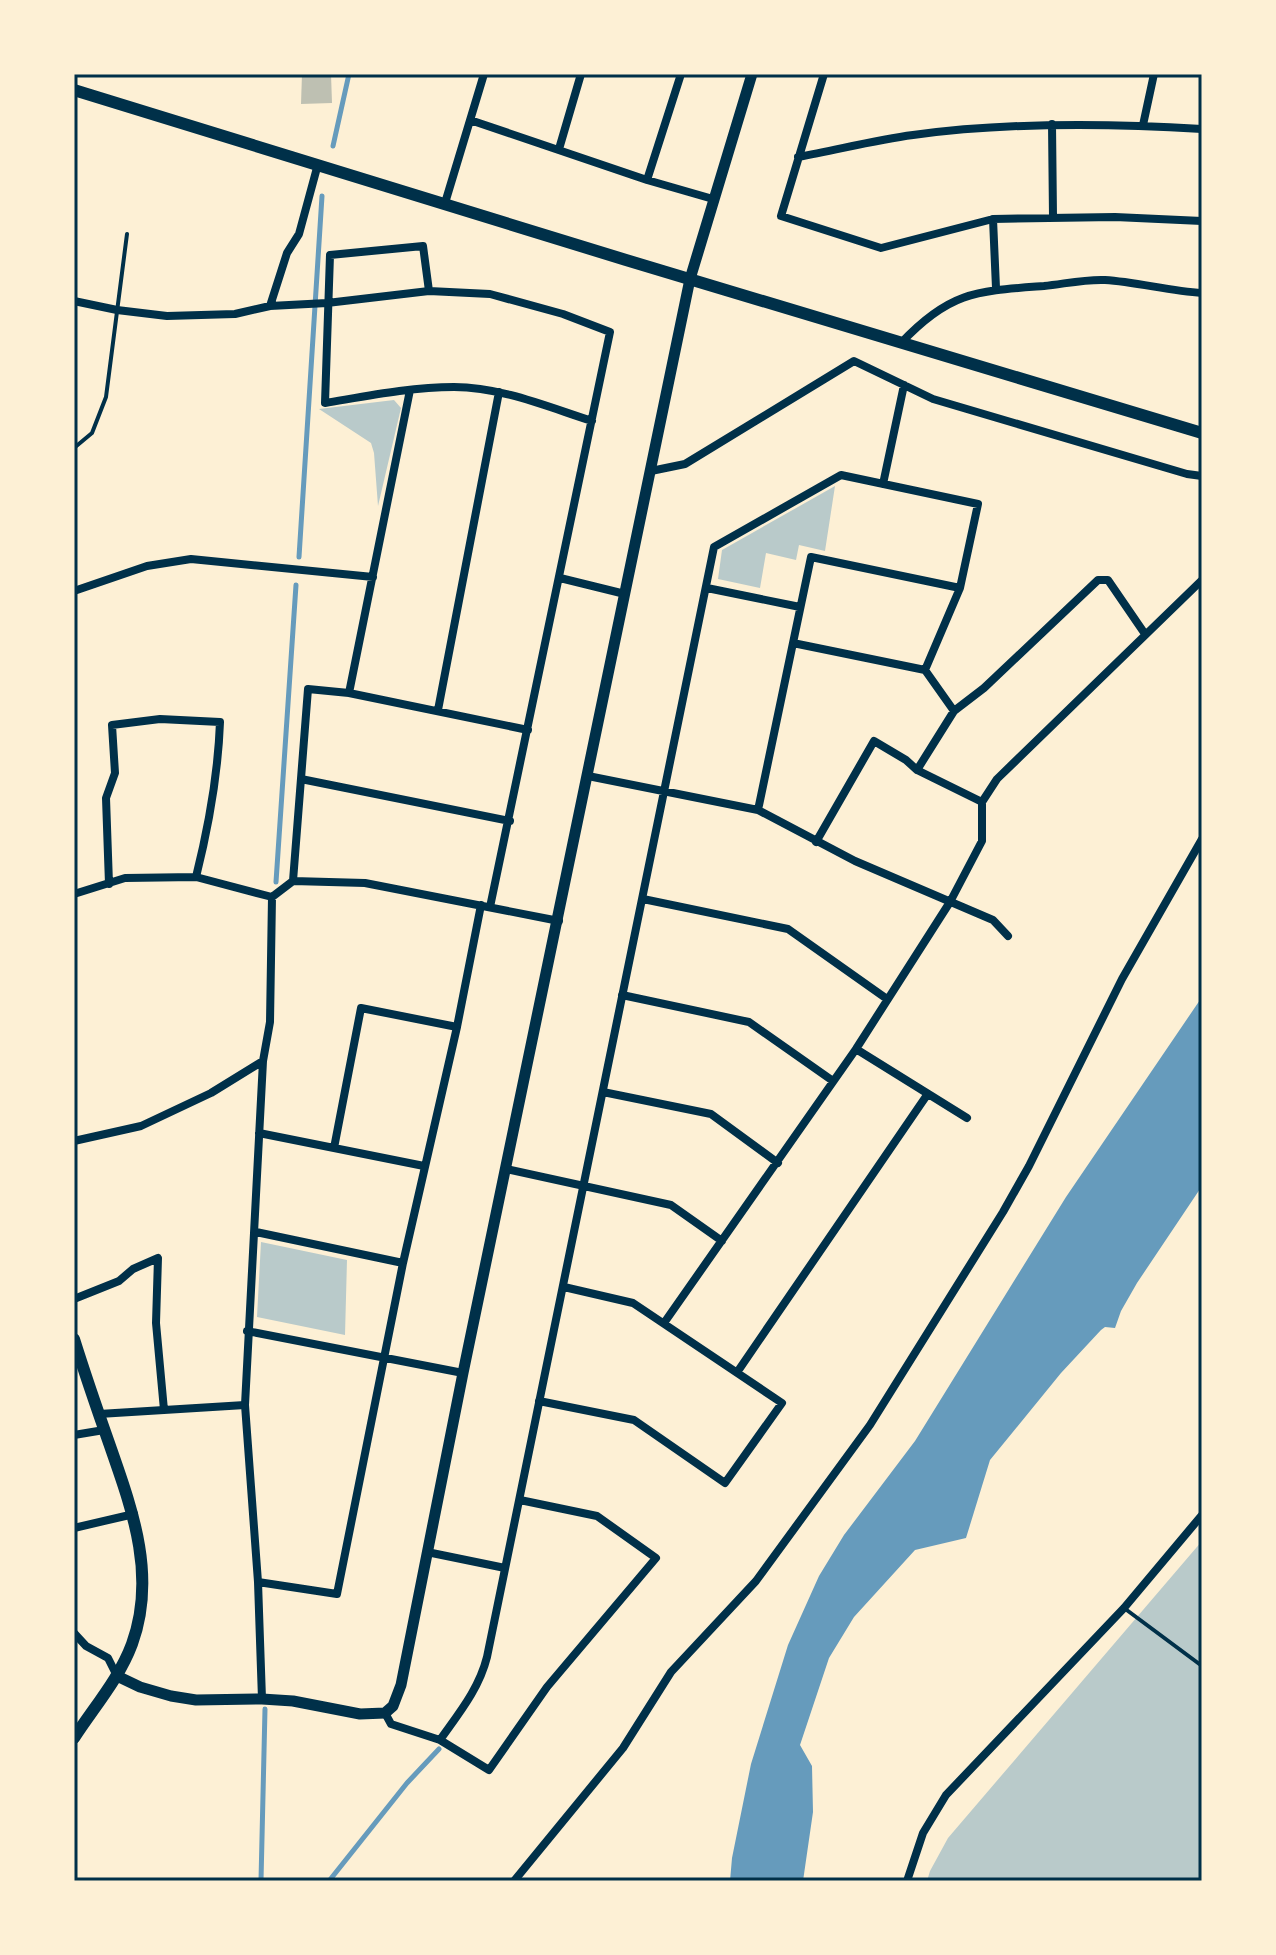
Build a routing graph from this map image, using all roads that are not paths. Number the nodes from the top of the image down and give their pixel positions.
1 (484, 74) edge
2 (581, 74) edge
3 (681, 74) edge
4 (752, 74) edge
5 (824, 74) edge
6 (1154, 74) edge
7 (74, 90) edge
8 (470, 120) junction
9 (1052, 124) junction
10 (1143, 125) junction
11 (1202, 129) edge
12 (559, 149) junction
13 (798, 157) junction
14 (318, 164) junction
15 (647, 180) junction
16 (713, 199) junction
17 (445, 203) junction
18 (1053, 217) junction
19 (993, 219) junction
20 (1202, 221) edge
21 (127, 234) dead end
22 (690, 279) junction
23 (996, 288) junction
24 (429, 291) junction
25 (1202, 293) edge
26 (74, 301) edge
27 (327, 303) junction
28 (270, 306) junction
29 (117, 310) junction
30 (901, 343) junction
31 (904, 385) junction
32 (410, 390) junction
33 (499, 392) junction
34 (592, 421) junction
35 (1202, 433) edge
36 (74, 448) edge
37 (651, 471) junction
38 (1202, 476) edge
39 (883, 484) junction
40 (373, 577) junction
41 (560, 578) junction
42 (1202, 580) edge
43 (707, 588) junction
44 (960, 588) junction
45 (74, 591) edge
46 (625, 594) junction
47 (800, 607) junction
48 (1145, 634) junction
49 (793, 643) junction
50 (925, 670) junction
51 (349, 693) junction
52 (438, 710) junction
53 (954, 711) junction
54 (528, 730) junction
55 (917, 770) junction
56 (588, 776) junction
57 (301, 779) junction
58 (664, 792) junction
59 (982, 802) junction
60 (758, 810) junction
61 (510, 821) junction
62 (1202, 839) edge
63 (816, 842) junction
64 (196, 877) junction
65 (293, 881) junction
66 (109, 884) junction
67 (74, 894) edge
68 (272, 897) junction
69 (643, 899) junction
70 (950, 902) junction
71 (486, 906) junction
72 (559, 921) junction
73 (1008, 936) dead end
74 (622, 995) junction
75 (887, 999) junction
76 (457, 1027) junction
77 (856, 1049) junction
78 (263, 1061) junction
79 (833, 1081) junction
80 (603, 1092) junction
81 (927, 1095) junction
82 (967, 1118) dead end
83 (259, 1133) junction
84 (74, 1141) edge
85 (334, 1148) junction
86 (778, 1163) junction
87 (424, 1166) junction
88 (506, 1169) junction
89 (584, 1187) junction
90 (256, 1232) junction
91 (722, 1241) junction
92 (403, 1263) junction
93 (564, 1287) junction
94 (74, 1299) edge
95 (664, 1323) junction
96 (247, 1331) junction
97 (74, 1339) edge
98 (385, 1357) junction
99 (738, 1371) junction
100 (463, 1373) junction
101 (539, 1401) junction
102 (245, 1405) junction
103 (164, 1410) junction
104 (99, 1414) junction
105 (104, 1430) junction
106 (74, 1435) edge
107 (520, 1500) junction
108 (134, 1514) junction
109 (1202, 1515) edge
110 (74, 1528) edge
111 (427, 1552) junction
112 (505, 1568) junction
113 (258, 1582) junction
114 (1124, 1608) junction
115 (74, 1633) edge
116 (1202, 1666) edge
117 (117, 1676) junction
118 (262, 1699) junction
119 (385, 1713) junction
120 (74, 1738) edge
121 (440, 1740) junction
122 (514, 1881) edge
123 (907, 1881) edge

1 - 8 street
2 - 12 street
3 - 15 street
4 - 16 street
5 - 13 street
6 - 10 street
7 - 14 main road
8 - 12 street
8 - 17 street
9 - 10 street
9 - 13 street
9 - 18 street
10 - 11 street
12 - 15 street
13 - 19 street
14 - 17 main road
14 - 28 street
15 - 16 street
16 - 22 street
17 - 22 main road
18 - 19 street
18 - 20 street
19 - 23 street
21 - 29 lane
22 - 30 main road
22 - 37 street
23 - 25 street
23 - 30 street
24 - 27 street
24 - 27 street
24 - 34 street
26 - 29 street
27 - 28 street
27 - 32 street
28 - 29 street
29 - 36 lane
30 - 35 main road
31 - 37 street
31 - 38 street
31 - 39 street
32 - 33 street
32 - 40 street
33 - 34 street
33 - 52 street
34 - 41 street
37 - 46 street
39 - 43 street
39 - 44 street
40 - 45 street
40 - 51 street
41 - 46 street
41 - 54 street
42 - 48 street
43 - 47 street
43 - 58 street
44 - 47 street
44 - 50 street
46 - 56 street
47 - 49 street
48 - 53 street
48 - 59 street
49 - 50 street
49 - 60 street
50 - 53 street
51 - 52 street
51 - 57 street
52 - 54 street
53 - 55 street
54 - 61 street
55 - 59 street
55 - 63 street
56 - 58 street
56 - 72 street
57 - 61 street
57 - 65 street
58 - 60 street
58 - 69 street
59 - 70 street
60 - 63 street
61 - 71 street
62 - 122 street
63 - 70 street
64 - 66 street
64 - 66 street
64 - 68 street
65 - 68 street
65 - 71 street
66 - 67 street
68 - 78 street
69 - 74 street
69 - 75 street
70 - 73 street
70 - 75 street
71 - 72 street
71 - 76 street
72 - 88 street
74 - 79 street
74 - 80 street
75 - 77 street
76 - 85 street
76 - 87 street
77 - 79 street
77 - 81 street
78 - 83 street
78 - 84 street
79 - 86 street
80 - 86 street
80 - 89 street
81 - 82 street
81 - 99 street
83 - 85 street
83 - 90 street
85 - 87 street
86 - 91 street
87 - 92 street
88 - 89 street
88 - 100 street
89 - 91 street
89 - 93 street
90 - 92 street
90 - 96 street
91 - 95 street
92 - 98 street
93 - 95 street
93 - 101 street
94 - 103 street
95 - 99 street
96 - 98 street
96 - 102 street
97 - 104 main road
98 - 100 street
98 - 113 street
99 - 101 street
100 - 111 street
101 - 107 street
102 - 103 street
102 - 113 street
103 - 104 street
104 - 105 main road
105 - 106 street
105 - 108 main road
107 - 112 street
107 - 121 street
108 - 110 street
108 - 117 main road
109 - 114 street
111 - 112 street
111 - 119 street
112 - 121 street
113 - 118 street
114 - 116 lane
114 - 123 street
115 - 117 street
117 - 118 street
117 - 120 main road
118 - 119 street
119 - 121 street

